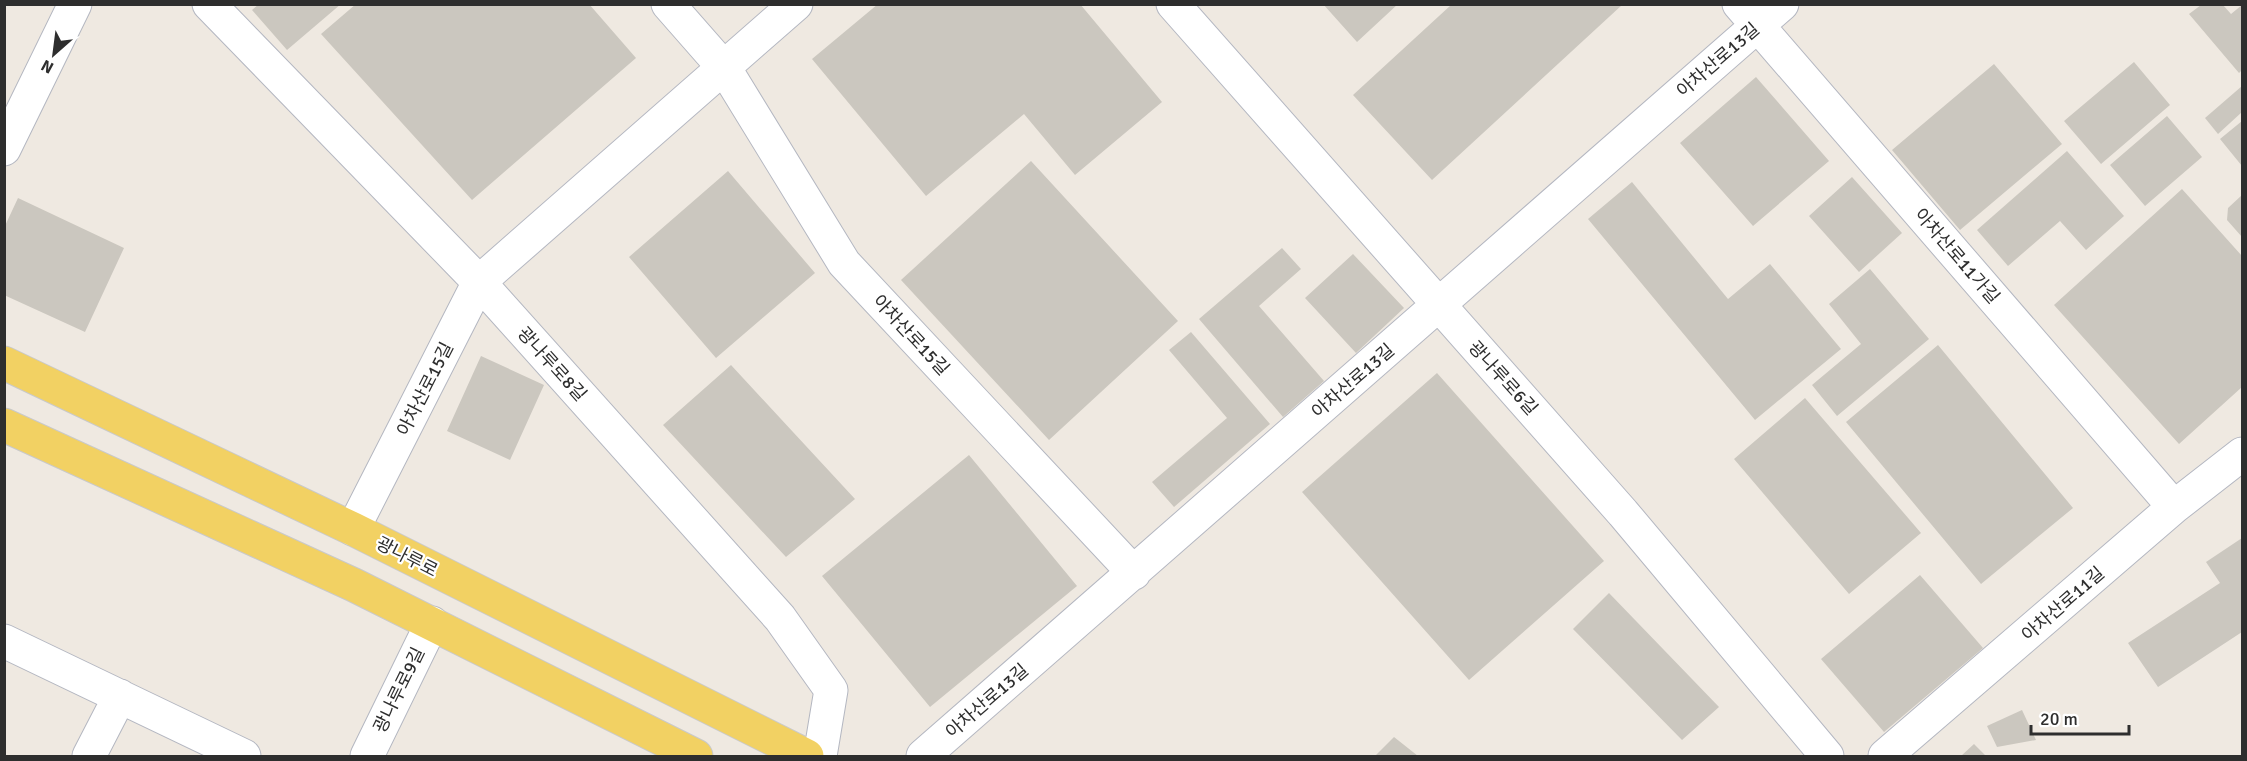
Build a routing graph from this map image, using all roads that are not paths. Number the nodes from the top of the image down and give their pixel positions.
1 (75, 4) edge
2 (209, 4) edge
3 (668, 4) edge
4 (796, 4) edge
5 (1173, 4) edge
6 (1759, 12) edge
7 (725, 69) junction
8 (4, 148) edge
9 (479, 282) junction
10 (1438, 306) junction
11 (4, 363) edge
12 (4, 425) edge
13 (2242, 454) edge
14 (2174, 507) junction
15 (353, 530) junction
16 (1134, 573) junction
17 (432, 623) junction
18 (6, 645) edge
19 (120, 696) junction
20 (230, 754) edge
21 (89, 756) edge
22 (367, 756) edge
23 (696, 756) edge
24 (807, 756) edge
25 (820, 756) edge
26 (923, 756) edge
27 (1827, 756) edge
28 (1885, 756) edge

1 - 8 street
2 - 9 street, 광나루로8길
3 - 7 street, 아차산로15길
4 - 7 street, 아차산로15길
5 - 10 street, 광나루로6길
6 - 10 street, 아차산로13길
6 - 14 street, 아차산로11가길
7 - 9 street, 아차산로15길
7 - 16 street, 아차산로15길
9 - 15 street, 아차산로15길
9 - 25 street, 광나루로8길
10 - 16 street, 아차산로13길
10 - 27 street, 광나루로6길
11 - 15 main road, 광나루로
12 - 17 main road
13 - 14 street, 아차산로11길
14 - 28 street, 아차산로11길
15 - 24 main road, 광나루로
16 - 26 street, 아차산로13길
17 - 22 street, 광나루로9길
17 - 23 main road
18 - 19 street
19 - 20 street
19 - 21 street

